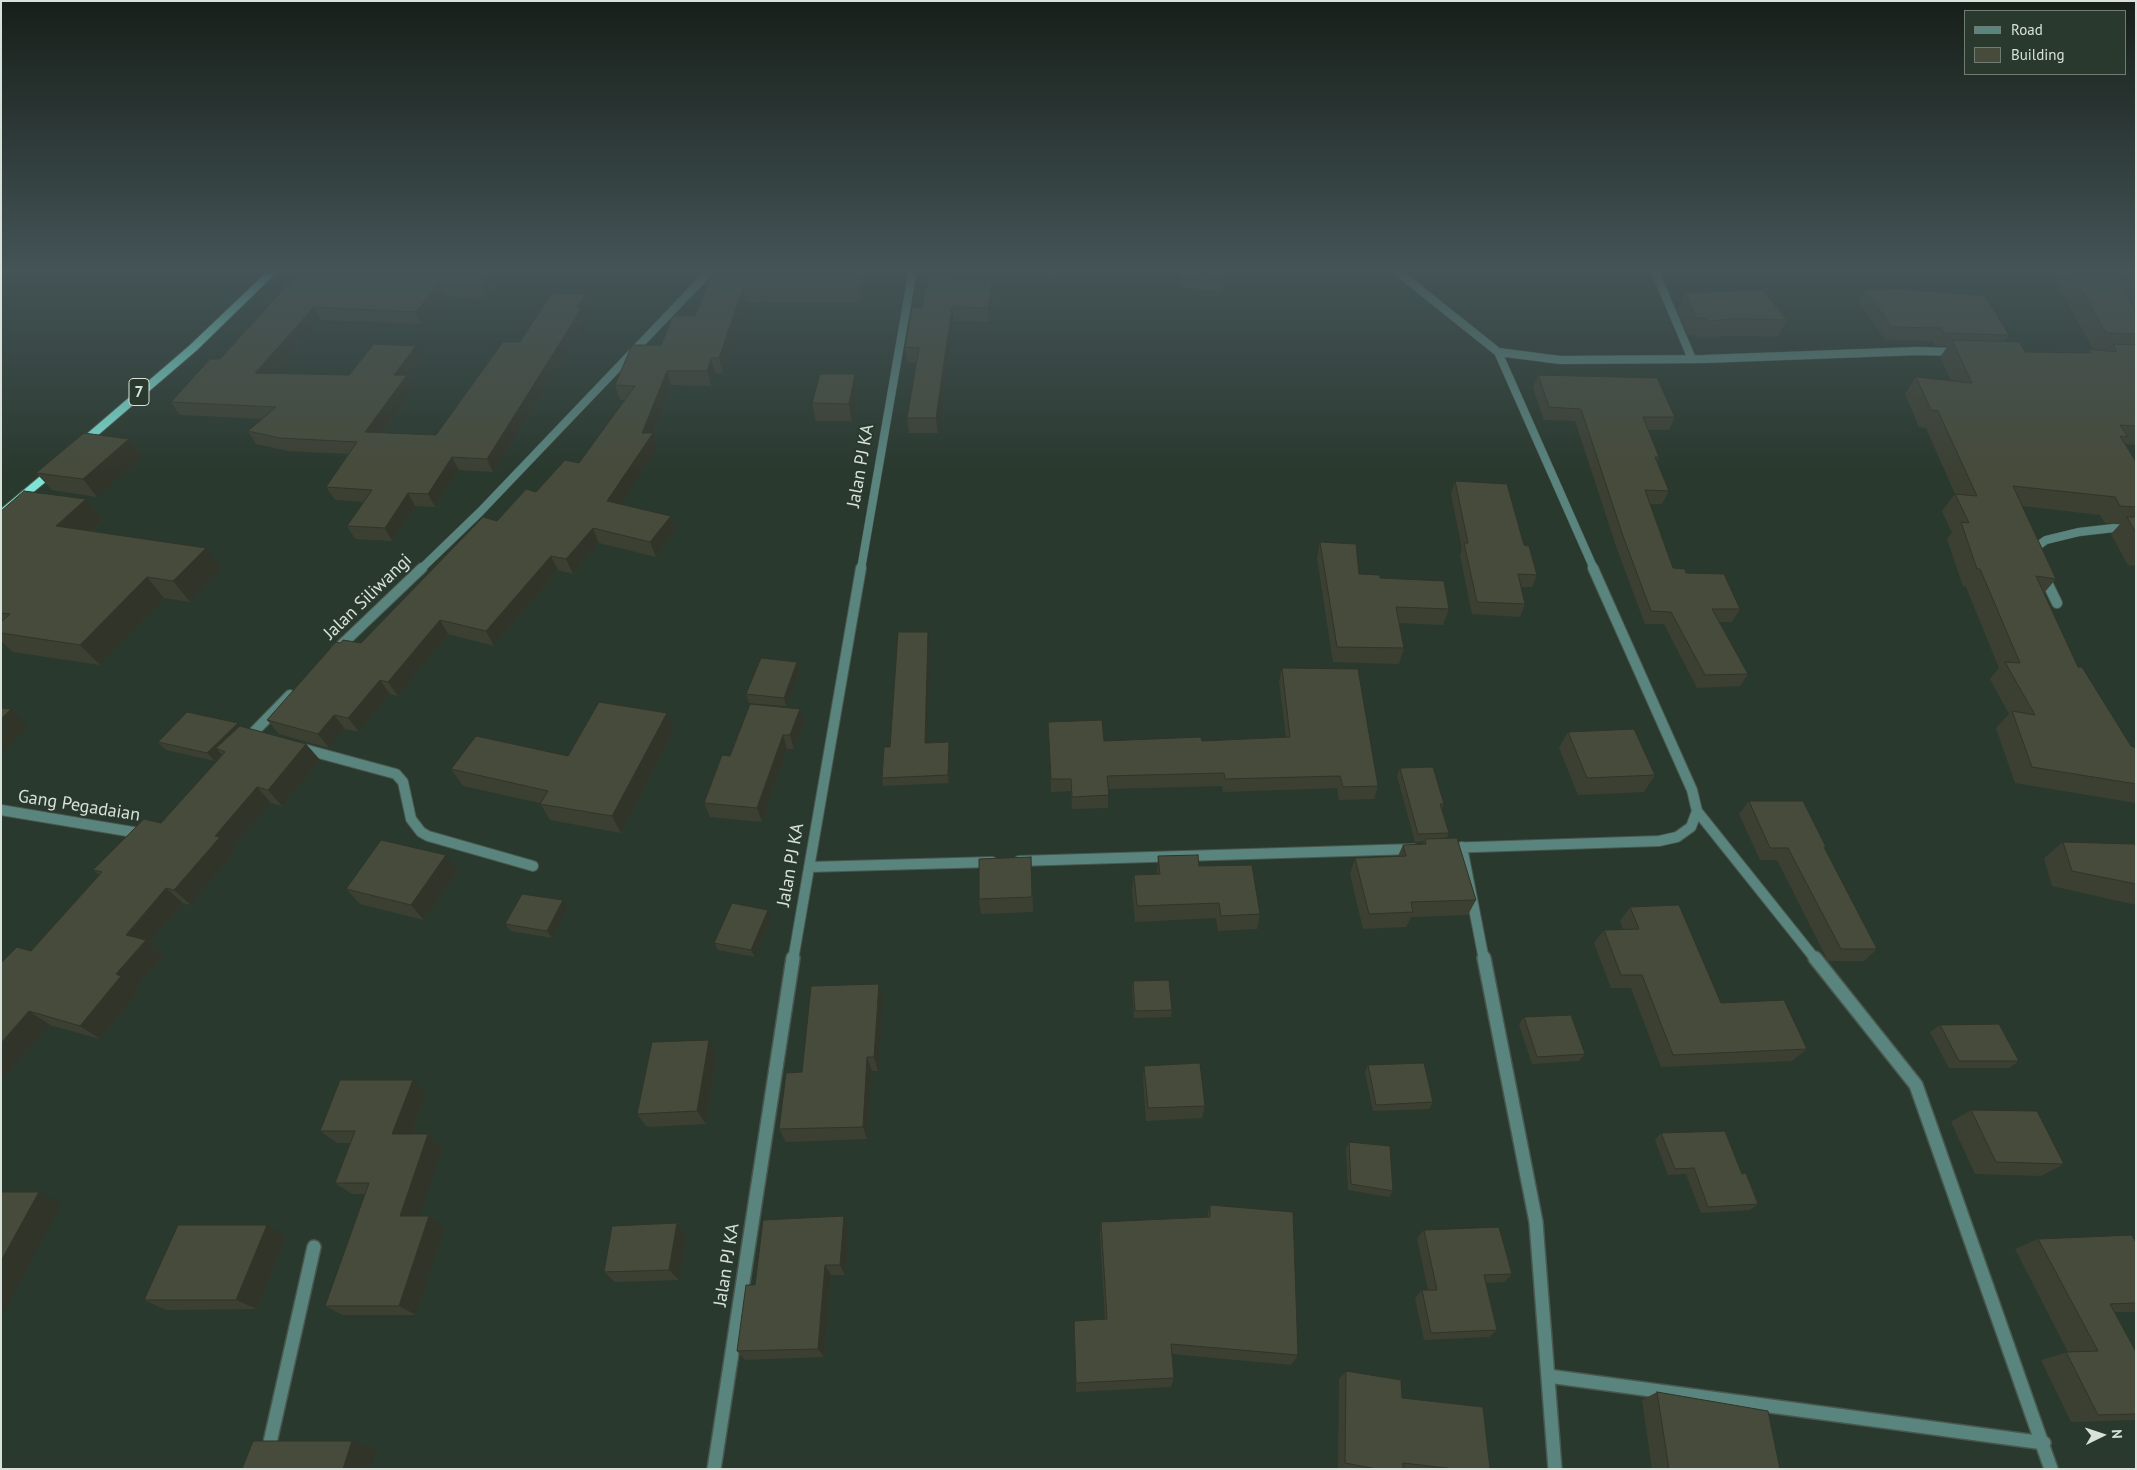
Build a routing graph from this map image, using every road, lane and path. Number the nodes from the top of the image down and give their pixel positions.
1 (204, 338) edge
2 (647, 338) edge
3 (901, 338) edge
4 (1480, 338) edge
5 (1683, 338) edge
6 (1498, 352) junction
7 (1968, 352) edge
8 (1692, 359) junction
9 (1, 515) edge
10 (2136, 530) edge
11 (2057, 603) dead end
12 (326, 660) edge
13 (298, 687) edge
14 (287, 744) edge
15 (238, 747) edge
16 (1, 810) edge
17 (1697, 811) junction
18 (150, 835) edge
19 (1462, 848) junction
20 (533, 866) dead end
21 (809, 867) junction
22 (314, 1247) dead end
23 (1548, 1376) junction
24 (2044, 1443) junction
25 (264, 1469) edge
26 (714, 1469) edge
27 (1555, 1469) edge
28 (2051, 1469) edge

1 - 9 highway, 7
2 - 12 street, Jalan Siliwangi
3 - 21 street, Jalan PJ KA
4 - 6 street
5 - 8 street
6 - 8 street
6 - 17 street
7 - 8 street
10 - 11 street
13 - 15 street
14 - 20 street
16 - 18 street, Gang Pegadaian
17 - 19 street
17 - 24 street
19 - 21 street
19 - 23 street
21 - 26 street, Jalan PJ KA
22 - 25 street
23 - 24 street
23 - 27 street
24 - 28 street

